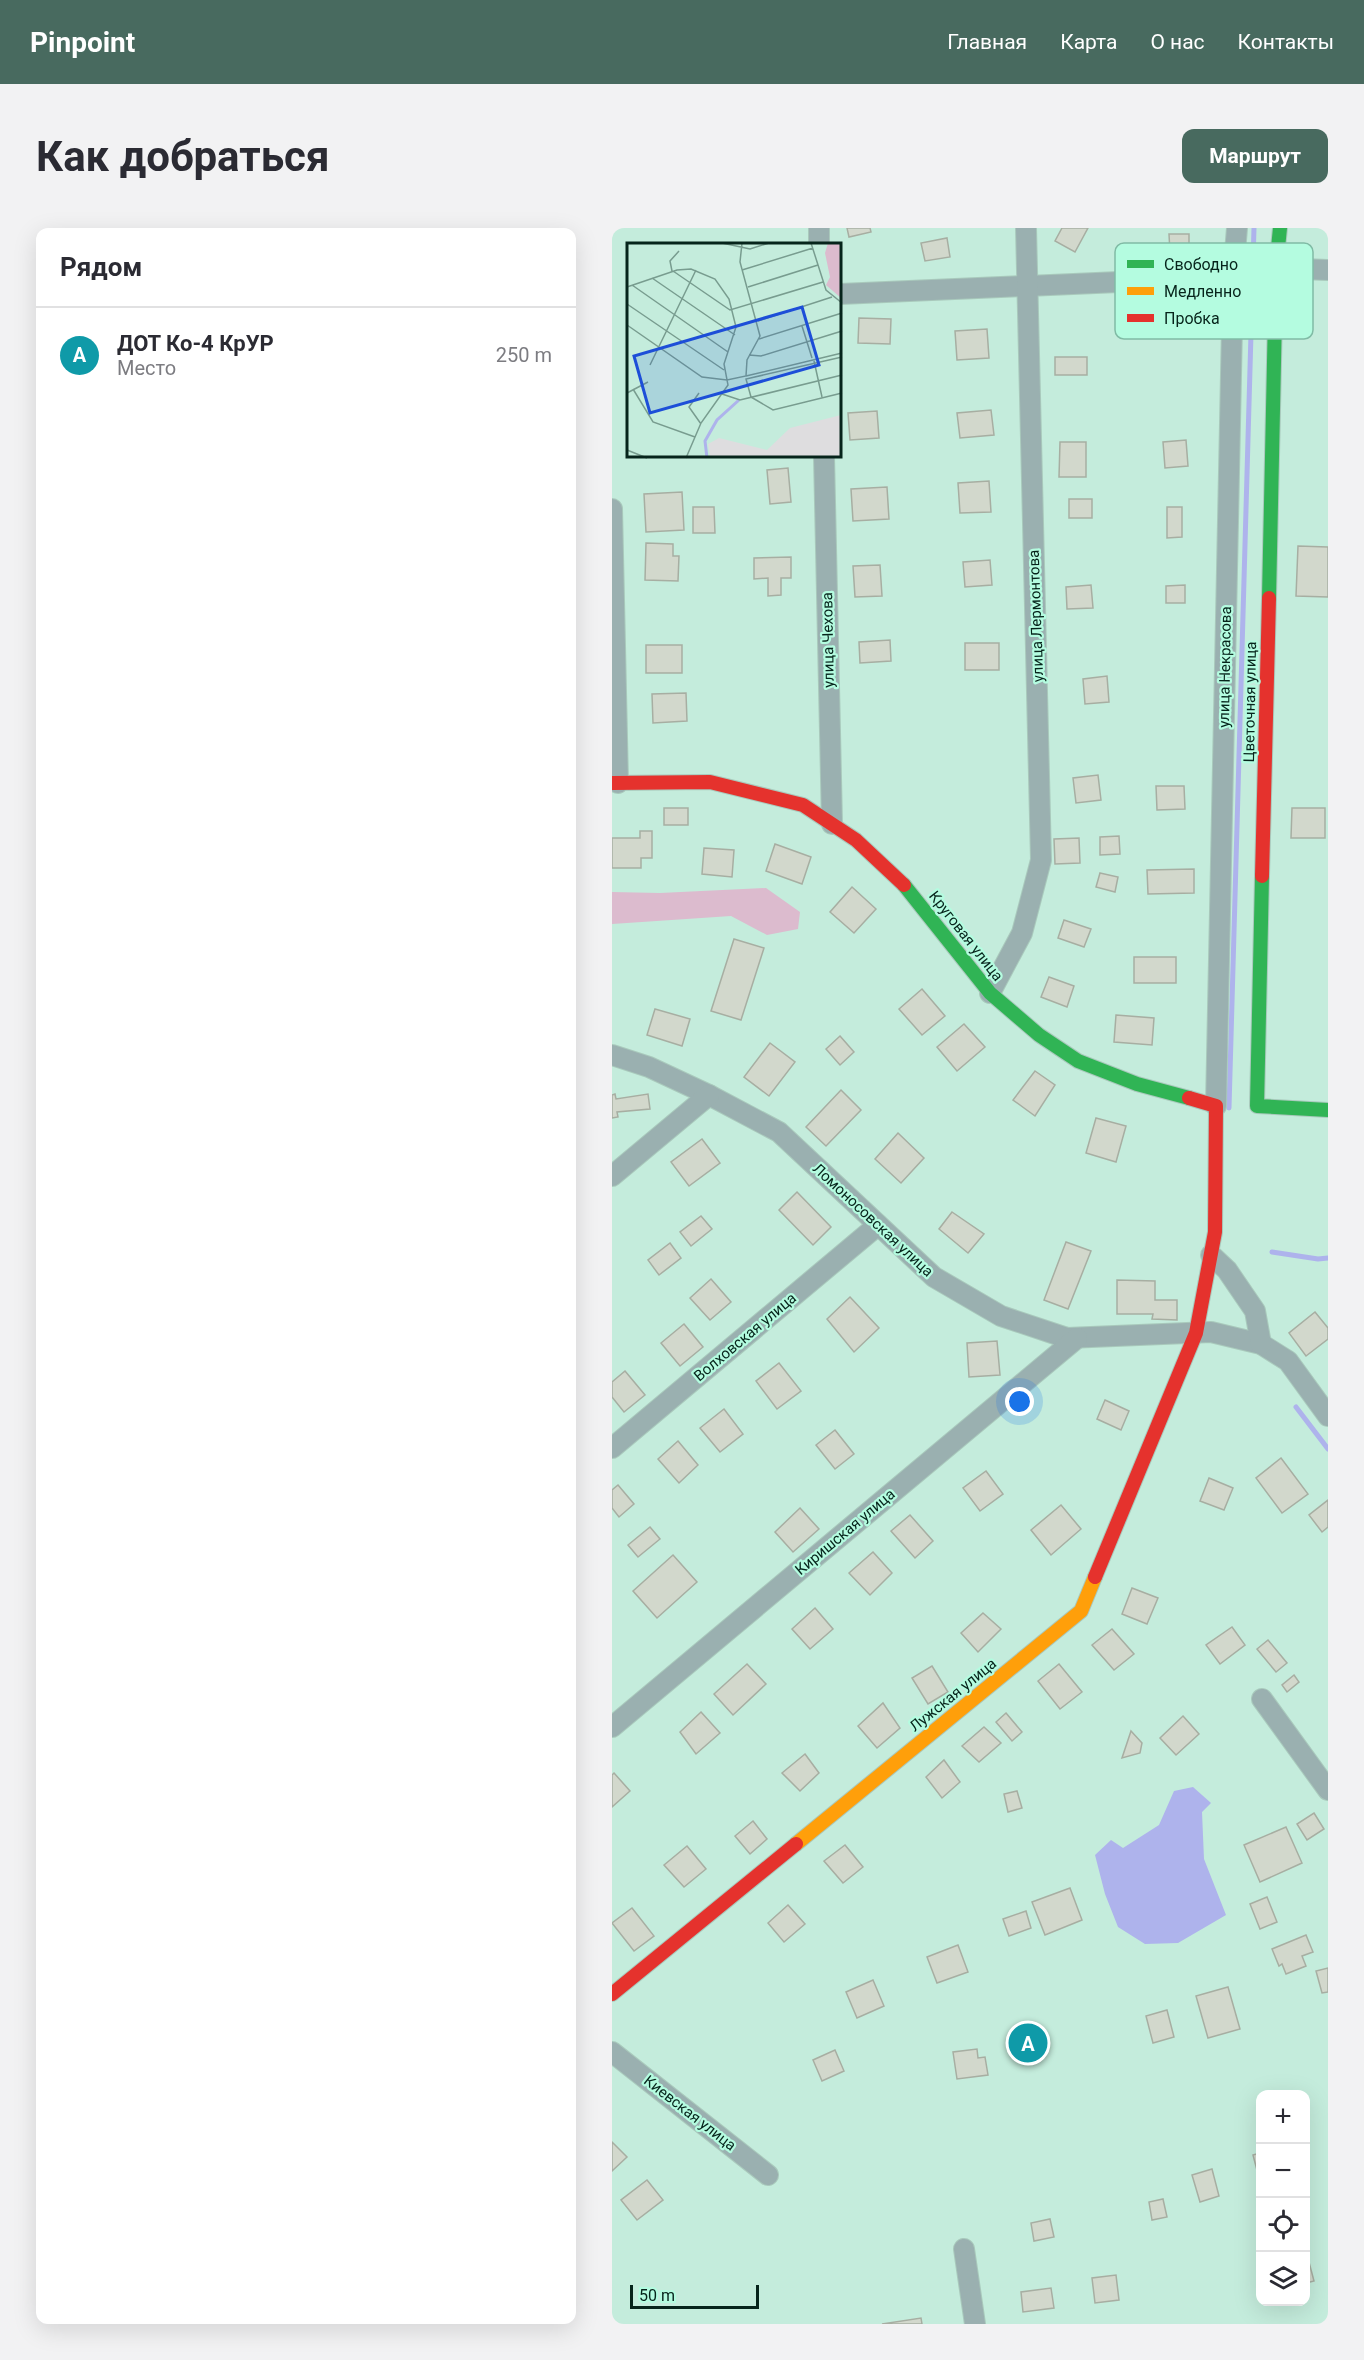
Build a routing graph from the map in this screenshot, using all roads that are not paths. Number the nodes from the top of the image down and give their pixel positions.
1 (1026, 228) edge
2 (1237, 228) edge
3 (1280, 228) edge
4 (1236, 243) edge
5 (1278, 243) edge
6 (1313, 269) edge
7 (1328, 270) edge
8 (1115, 282) edge
9 (1027, 285) junction
10 (842, 294) edge
11 (1232, 339) edge
12 (1274, 339) edge
13 (824, 458) edge
14 (612, 509) edge
15 (615, 783) edge
16 (832, 824) junction
17 (990, 993) junction
18 (612, 1055) edge
19 (709, 1095) junction
20 (1216, 1106) junction
21 (1328, 1110) edge
22 (612, 1176) edge
23 (878, 1225) junction
24 (1211, 1255) junction
25 (1196, 1333) junction
26 (1077, 1338) junction
27 (1261, 1344) junction
28 (1328, 1416) edge
29 (612, 1448) edge
30 (1262, 1699) dead end
31 (612, 1727) edge
32 (1328, 1790) edge
33 (612, 1994) edge
34 (612, 2052) edge
35 (768, 2175) dead end
36 (964, 2249) dead end
37 (975, 2324) edge

1 - 9 street, улица Лермонтова
2 - 4 street, улица Некрасова
3 - 5 street, Цветочная улица
6 - 7 street
8 - 9 street
9 - 10 street
9 - 17 street, улица Лермонтова
11 - 20 street, улица Некрасова
12 - 21 street, Цветочная улица
13 - 16 street, улица Чехова
14 - 15 street
15 - 16 street, Круговая улица
16 - 17 street, Круговая улица
17 - 20 street, Круговая улица
18 - 19 street, Ломоносовская улица
19 - 22 street
19 - 23 street, Ломоносовская улица
20 - 24 street
23 - 26 street, Ломоносовская улица
23 - 29 street, Волховская улица
24 - 25 street
24 - 27 street
25 - 26 street, Ломоносовская улица
25 - 27 street, Ломоносовская улица
25 - 33 street, Лужская улица
26 - 31 street, Киришская улица
27 - 28 street, Ломоносовская улица
30 - 32 street
34 - 35 street, Киевская улица
36 - 37 street

